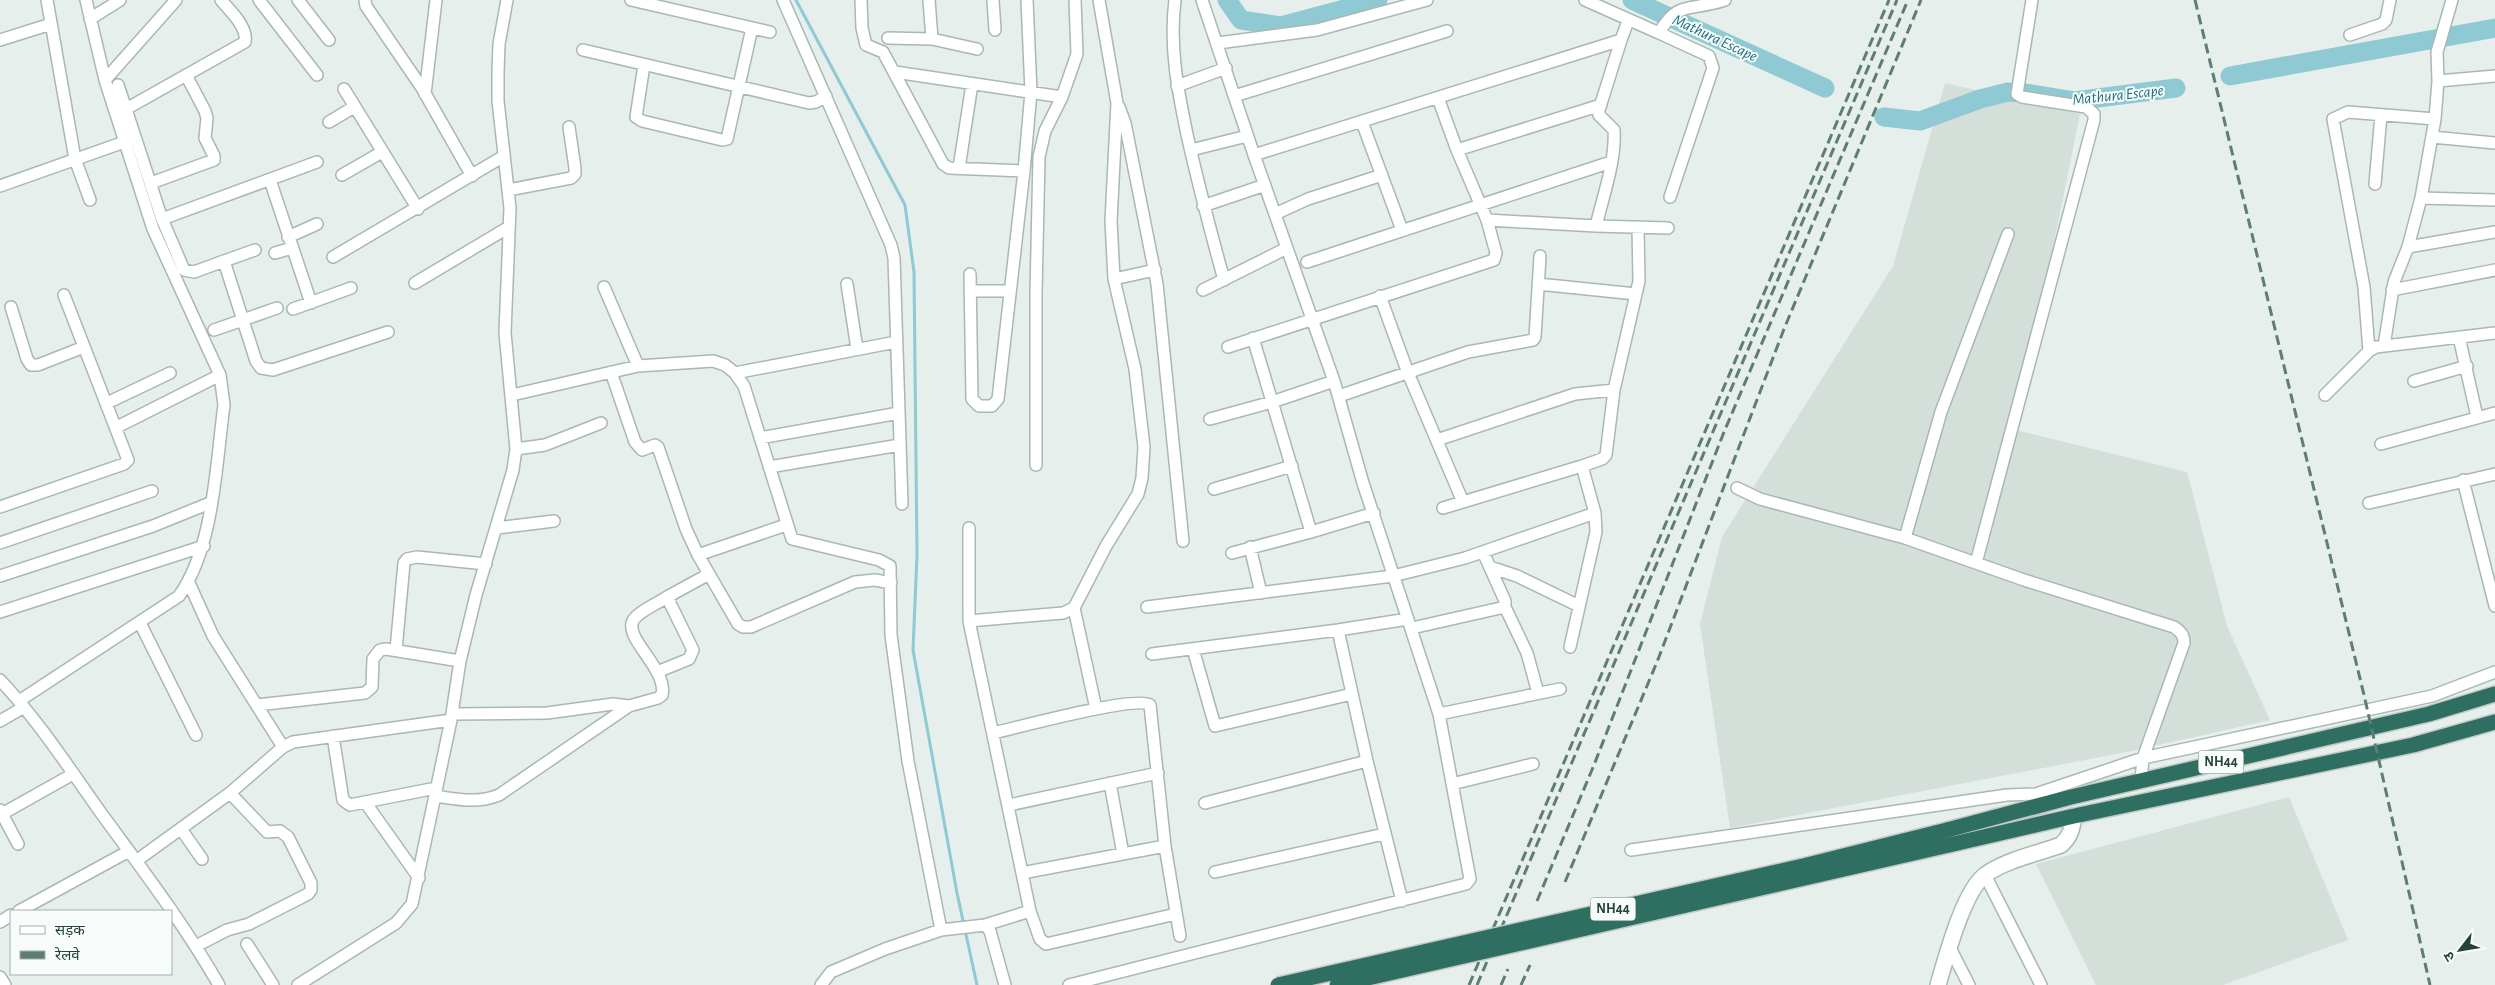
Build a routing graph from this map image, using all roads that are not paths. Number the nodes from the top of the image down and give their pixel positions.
1 (46, 0) edge
2 (86, 0) edge
3 (120, 0) edge
4 (176, 0) edge
5 (221, 0) edge
6 (259, 0) edge
7 (298, 0) edge
8 (365, 0) edge
9 (436, 0) edge
10 (508, 0) edge
11 (631, 0) edge
12 (783, 0) edge
13 (861, 0) edge
14 (929, 0) edge
15 (993, 0) edge
16 (1027, 0) edge
17 (1075, 0) edge
18 (1098, 0) edge
19 (1175, 0) edge
20 (1202, 0) edge
21 (1427, 0) edge
22 (1585, 0) edge
23 (1724, 0) edge
24 (2032, 0) edge
25 (2390, 0) edge
26 (2452, 0) edge
27 (90, 18) junction
28 (1628, 21) junction
29 (51, 24) junction
30 (752, 28) junction
31 (995, 30) dead end
32 (1660, 30) junction
33 (1447, 31) dead end
34 (770, 32) dead end
35 (2350, 35) dead end
36 (888, 38) dead end
37 (932, 39) junction
38 (0, 40) edge
39 (329, 40) dead end
40 (1621, 40) junction
41 (1218, 42) junction
42 (977, 49) dead end
43 (583, 50) dead end
44 (644, 65) junction
45 (1226, 68) junction
46 (895, 72) junction
47 (317, 75) dead end
48 (186, 76) junction
49 (2495, 76) edge
50 (105, 80) junction
51 (2438, 81) junction
52 (972, 84) junction
53 (118, 85) dead end
54 (1177, 86) junction
55 (739, 88) junction
56 (344, 89) dead end
57 (1031, 92) junction
58 (425, 94) junction
59 (826, 96) junction
60 (1234, 96) junction
61 (1062, 97) junction
62 (1438, 98) junction
63 (1117, 103) junction
64 (1600, 105) junction
65 (354, 107) junction
66 (126, 109) junction
67 (2381, 116) junction
68 (2435, 120) junction
69 (329, 122) dead end
70 (1362, 122) junction
71 (569, 127) dead end
72 (1247, 136) junction
73 (2432, 137) junction
74 (136, 138) junction
75 (124, 142) junction
76 (2495, 143) edge
77 (1191, 150) junction
78 (1457, 150) junction
79 (382, 152) junction
80 (1254, 155) junction
81 (504, 156) junction
82 (75, 159) junction
83 (317, 162) dead end
84 (1611, 162) junction
85 (959, 168) junction
86 (1024, 170) junction
87 (342, 175) dead end
88 (1382, 175) junction
89 (472, 176) junction
90 (270, 180) junction
91 (151, 183) junction
92 (2375, 184) dead end
93 (1264, 185) junction
94 (0, 186) edge
95 (508, 190) junction
96 (1670, 197) dead end
97 (2421, 198) junction
98 (90, 200) dead end
99 (2495, 200) edge
100 (1480, 205) junction
101 (1203, 206) junction
102 (418, 208) junction
103 (1275, 214) junction
104 (162, 220) junction
105 (1487, 220) junction
106 (317, 224) dead end
107 (1596, 226) junction
108 (509, 227) junction
109 (1638, 227) junction
110 (1668, 228) dead end
111 (1402, 230) junction
112 (2495, 232) edge
113 (2008, 234) dead end
114 (290, 242) junction
115 (2408, 247) junction
116 (1287, 248) junction
117 (255, 250) dead end
118 (275, 253) dead end
119 (1540, 256) dead end
120 (332, 257) dead end
121 (224, 261) junction
122 (1307, 262) dead end
123 (1155, 270) junction
124 (2495, 270) edge
125 (970, 274) dead end
126 (1114, 279) junction
127 (1224, 280) junction
128 (415, 283) dead end
129 (847, 284) dead end
130 (1538, 284) junction
131 (604, 287) dead end
132 (352, 288) dead end
133 (1203, 290) dead end
134 (2392, 290) junction
135 (970, 291) junction
136 (1009, 291) junction
137 (1636, 294) junction
138 (64, 295) dead end
139 (1380, 296) junction
140 (311, 303) junction
141 (11, 307) dead end
142 (277, 308) dead end
143 (293, 309) dead end
144 (1311, 318) junction
145 (243, 320) junction
146 (214, 330) dead end
147 (388, 332) dead end
148 (2495, 333) edge
149 (2459, 337) junction
150 (1253, 338) junction
151 (896, 342) junction
152 (2384, 346) junction
153 (84, 347) junction
154 (1228, 347) dead end
155 (857, 349) junction
156 (2369, 351) junction
157 (638, 366) junction
158 (2466, 366) junction
159 (170, 372) dead end
160 (611, 372) junction
161 (735, 373) junction
162 (1408, 374) junction
163 (220, 375) junction
164 (1334, 381) junction
165 (2414, 381) dead end
166 (1614, 390) junction
167 (512, 395) junction
168 (2325, 395) dead end
169 (1339, 396) junction
170 (1272, 402) junction
171 (107, 403) junction
172 (2495, 413) edge
173 (899, 414) junction
174 (2477, 417) junction
175 (1210, 419) dead end
176 (601, 423) dead end
177 (117, 427) junction
178 (760, 438) junction
179 (1437, 440) junction
180 (2380, 444) dead end
181 (900, 445) junction
182 (516, 449) junction
183 (1036, 465) dead end
184 (1292, 466) junction
185 (1582, 466) junction
186 (769, 467) junction
187 (2495, 474) edge
188 (2463, 480) junction
189 (1737, 488) dead end
190 (1214, 489) dead end
191 (152, 491) dead end
192 (1463, 502) junction
193 (210, 503) junction
194 (2369, 503) dead end
195 (902, 504) dead end
196 (0, 507) edge
197 (1443, 508) dead end
198 (1374, 513) junction
199 (1595, 513) junction
200 (554, 521) dead end
201 (786, 525) junction
202 (497, 528) junction
203 (969, 528) dead end
204 (1311, 532) junction
205 (1905, 538) junction
206 (1183, 541) dead end
207 (0, 543) edge
208 (204, 546) junction
209 (1250, 547) junction
210 (1483, 552) junction
211 (1232, 553) dead end
212 (698, 555) junction
213 (1976, 563) junction
214 (486, 564) junction
215 (1490, 567) junction
216 (708, 574) junction
217 (0, 576) edge
218 (1393, 576) junction
219 (189, 583) junction
220 (891, 583) junction
221 (1261, 593) junction
222 (666, 597) junction
223 (1147, 606) dead end
224 (1580, 606) junction
225 (2495, 606) edge
226 (1505, 607) junction
227 (1074, 608) junction
228 (0, 612) edge
229 (970, 621) junction
230 (140, 623) junction
231 (1410, 623) junction
232 (1338, 630) junction
233 (1570, 647) dead end
234 (1193, 649) junction
235 (396, 650) junction
236 (1152, 654) dead end
237 (460, 661) junction
238 (657, 672) junction
239 (2495, 672) edge
240 (0, 680) edge
241 (1560, 689) dead end
242 (1538, 693) junction
243 (1352, 694) junction
244 (2495, 694) edge
245 (22, 704) junction
246 (257, 705) junction
247 (629, 706) junction
248 (1096, 709) junction
249 (1439, 714) junction
250 (451, 717) junction
251 (0, 721) edge
252 (2495, 722) edge
253 (993, 733) junction
254 (196, 735) dead end
255 (333, 736) junction
256 (283, 747) junction
257 (2143, 758) junction
258 (1367, 761) junction
259 (1533, 764) dead end
260 (1158, 773) junction
261 (73, 774) junction
262 (2141, 780) junction
263 (1110, 783) junction
264 (1452, 784) junction
265 (435, 792) junction
266 (230, 794) junction
267 (365, 802) junction
268 (1205, 803) dead end
269 (1009, 805) junction
270 (1, 812) edge
271 (2074, 816) junction
272 (181, 829) junction
273 (1384, 834) junction
274 (1948, 838) junction
275 (18, 844) dead end
276 (1165, 846) junction
277 (1631, 850) dead end
278 (1123, 854) junction
279 (132, 856) junction
280 (202, 859) dead end
281 (1022, 872) junction
282 (1215, 872) dead end
283 (1985, 875) junction
284 (419, 878) junction
285 (1402, 901) junction
286 (21, 910) edge
287 (170, 910) edge
288 (1030, 911) junction
289 (172, 912) edge
290 (1176, 914) junction
291 (980, 924) junction
292 (941, 930) junction
293 (1180, 936) dead end
294 (247, 944) dead end
295 (196, 946) junction
296 (1949, 946) junction
297 (0, 977) edge
298 (5, 985) edge
299 (219, 985) edge
300 (273, 985) edge
301 (298, 985) edge
302 (821, 985) edge
303 (1005, 985) edge
304 (1069, 985) edge
305 (1278, 985) edge
306 (1337, 985) edge
307 (1938, 985) edge
308 (1969, 985) edge
309 (2041, 985) edge

1 - 29 street
2 - 27 street
3 - 27 street
4 - 50 street
5 - 48 street
6 - 47 street
7 - 39 street
8 - 58 street
9 - 58 street
10 - 81 street
11 - 30 street
12 - 59 street
13 - 46 street
14 - 37 street
15 - 31 street
16 - 57 street
17 - 61 street
18 - 63 street
19 - 54 street
20 - 41 street
21 - 41 street
22 - 28 street
23 - 32 street
24 - 213 street
25 - 35 street
26 - 51 street
27 - 50 street
28 - 32 street
28 - 40 street
29 - 38 street
29 - 82 street
30 - 34 street
30 - 55 street
32 - 96 street
33 - 60 street
36 - 37 street
37 - 42 street
40 - 62 street
40 - 64 street
41 - 45 street
43 - 44 street
44 - 55 street
44 - 55 street
45 - 54 street
45 - 60 street
46 - 52 street
46 - 85 street
48 - 66 street
48 - 91 street
49 - 51 street
50 - 75 street
51 - 68 street
52 - 57 street
52 - 85 street
53 - 66 street
54 - 77 street
55 - 59 street
56 - 65 street
57 - 61 street
57 - 86 street
58 - 89 street
59 - 151 street
60 - 72 street
61 - 183 street
62 - 70 street
62 - 78 street
63 - 123 street
63 - 126 street
64 - 78 street
64 - 84 street
65 - 69 street
65 - 79 street
66 - 74 street
67 - 68 street
67 - 92 street
67 - 156 street
68 - 73 street
70 - 80 street
70 - 88 street
71 - 95 street
72 - 77 street
72 - 80 street
73 - 76 street
73 - 97 street
74 - 75 street
74 - 91 street
75 - 82 street
75 - 163 street
77 - 101 street
78 - 100 street
79 - 87 street
79 - 102 street
80 - 93 street
81 - 89 street
81 - 95 street
82 - 94 street
82 - 98 street
83 - 90 street
84 - 100 street
84 - 107 street
85 - 86 street
86 - 136 street
88 - 103 street
88 - 111 street
89 - 102 street
90 - 104 street
90 - 114 street
91 - 104 street
93 - 101 street
93 - 103 street
95 - 108 street
97 - 99 street
97 - 115 street
100 - 105 street
100 - 111 street
101 - 127 street
102 - 120 street
103 - 116 street
104 - 121 street
105 - 107 street
105 - 139 street
106 - 114 street
107 - 109 street
108 - 128 street
108 - 167 street
109 - 110 street
109 - 137 street
111 - 122 street
112 - 115 street
113 - 205 street
114 - 118 street
114 - 140 street
115 - 134 street
116 - 127 street
116 - 144 street
117 - 121 street
119 - 130 street
121 - 145 street
123 - 126 street
123 - 206 street
124 - 134 street
125 - 135 street
126 - 227 street
127 - 133 street
129 - 155 street
130 - 137 street
130 - 162 street
131 - 157 street
132 - 140 street
134 - 152 street
135 - 136 street
135 - 136 street
137 - 166 street
138 - 153 street
139 - 144 street
139 - 162 street
140 - 143 street
141 - 153 street
142 - 145 street
144 - 150 street
144 - 164 street
145 - 146 street
145 - 147 street
148 - 149 street
149 - 152 street
149 - 158 street
150 - 154 street
150 - 170 street
151 - 155 street
151 - 173 street
152 - 156 street
153 - 171 street
155 - 161 street
156 - 168 street
157 - 160 street
157 - 161 street
158 - 165 street
158 - 174 street
159 - 171 street
160 - 167 street
160 - 212 street
161 - 178 street
162 - 169 street
162 - 179 street
163 - 177 street
163 - 193 street
164 - 169 street
164 - 170 street
166 - 179 street
166 - 185 street
167 - 182 street
169 - 198 street
170 - 175 street
170 - 184 street
171 - 177 street
172 - 174 street
173 - 178 street
173 - 181 street
174 - 180 street
176 - 182 street
177 - 196 street
178 - 186 street
179 - 192 street
181 - 186 street
181 - 195 street
182 - 202 street
184 - 190 street
184 - 204 street
185 - 192 street
185 - 199 street
186 - 201 street
187 - 188 street
188 - 194 street
188 - 225 street
189 - 205 street
191 - 207 street
192 - 197 street
193 - 208 street
193 - 217 street
198 - 204 street
198 - 218 street
199 - 210 street
199 - 224 street
200 - 202 street
201 - 212 street
201 - 220 street
202 - 214 street
203 - 229 street
204 - 209 street
205 - 213 street
208 - 219 street
208 - 228 street
209 - 211 street
209 - 221 street
210 - 215 street
210 - 218 street
212 - 216 street
213 - 257 street
214 - 235 street
214 - 237 street
215 - 224 street
215 - 226 street
216 - 220 street
216 - 222 street
218 - 221 street
218 - 231 street
219 - 230 street
219 - 246 street
220 - 292 street
221 - 223 street
222 - 238 street
222 - 238 street
224 - 233 street
226 - 231 street
226 - 242 street
227 - 229 street
227 - 248 street
229 - 253 street
230 - 245 street
230 - 254 street
231 - 232 street
231 - 249 street
232 - 234 street
232 - 243 street
234 - 236 street
234 - 243 street
235 - 237 street
235 - 246 street
237 - 250 street
238 - 247 street
239 - 257 street
240 - 245 street
241 - 242 street
242 - 249 street
243 - 258 street
244 - 262 highway, NH44
245 - 251 street
245 - 261 street
246 - 256 street
247 - 250 street
247 - 265 street
248 - 253 street
248 - 260 street
249 - 264 street
250 - 255 street
250 - 265 street
252 - 271 highway, NH44
253 - 269 street
255 - 256 street
255 - 267 street
256 - 266 street
257 - 262 street
257 - 277 street
258 - 268 street
258 - 273 street
259 - 264 street
260 - 263 street
260 - 276 street
261 - 270 street
261 - 279 street
262 - 274 highway, NH44
263 - 269 street
263 - 278 street
264 - 285 street
265 - 267 street
265 - 284 street
266 - 272 street
266 - 295 street
267 - 284 street
269 - 281 street
270 - 275 street
271 - 274 highway, NH44
271 - 283 street
272 - 279 street
272 - 280 street
273 - 282 street
273 - 285 street
274 - 305 highway, NH44, bridge
274 - 306 highway, NH44, bridge
276 - 278 street
276 - 290 street
278 - 281 street
279 - 286 street
279 - 287 street
281 - 288 street
283 - 296 street
283 - 309 street
284 - 301 street
285 - 304 street
288 - 290 street
288 - 291 street
289 - 295 street
290 - 293 street
291 - 292 street
291 - 303 street
292 - 302 street
294 - 300 street
295 - 299 street
296 - 307 street
296 - 308 street
297 - 298 street

